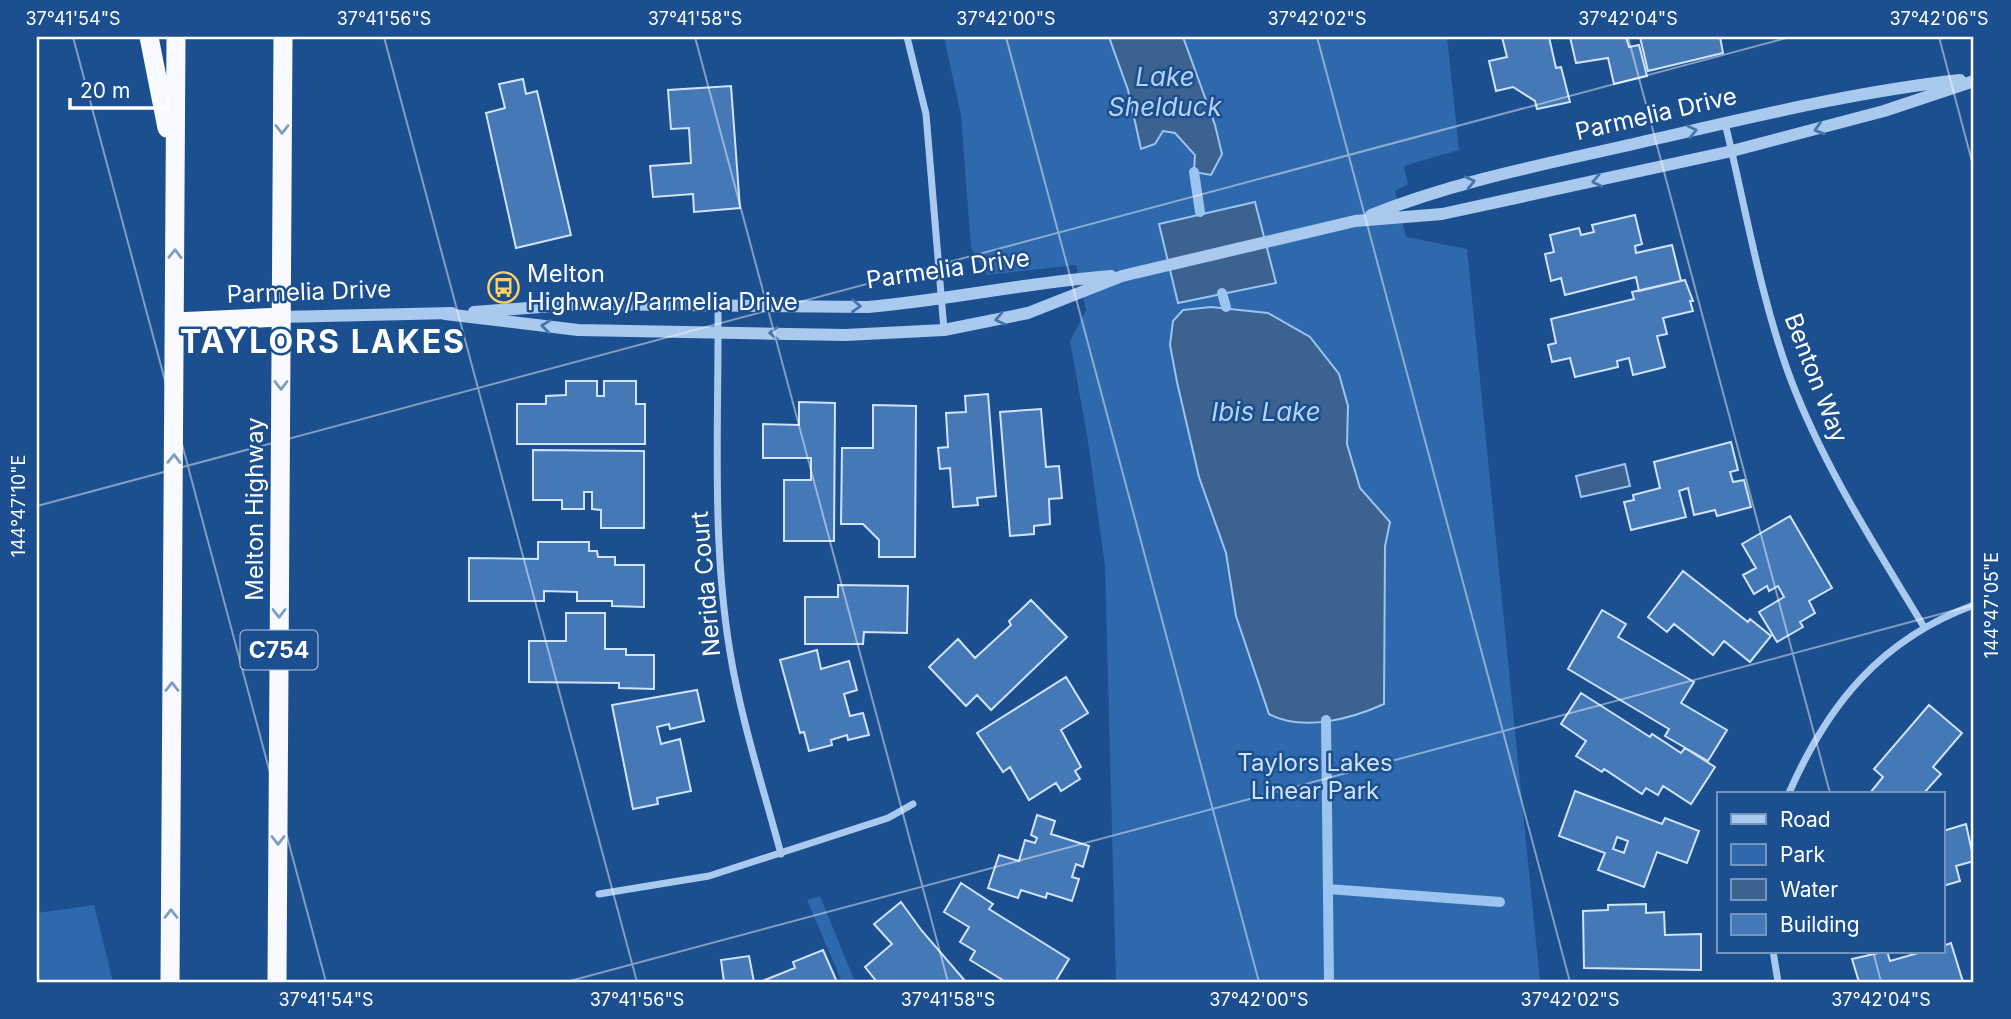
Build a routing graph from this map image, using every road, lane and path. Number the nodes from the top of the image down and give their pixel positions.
1 (149, 37) edge
2 (177, 37) edge
3 (282, 37) edge
4 (907, 37) edge
5 (1974, 80) edge
6 (1725, 123) junction
7 (1732, 152) junction
8 (176, 170) junction
9 (1355, 221) junction
10 (1122, 276) junction
11 (941, 298) junction
12 (718, 305) junction
13 (445, 314) junction
14 (281, 317) junction
15 (174, 322) junction
16 (944, 330) junction
17 (719, 333) junction
18 (1974, 605) edge
19 (1924, 627) junction
20 (1789, 792) edge
21 (913, 804) dead end
22 (781, 853) junction
23 (598, 894) dead end
24 (1773, 953) edge
25 (170, 982) edge
26 (277, 982) edge
27 (1778, 982) edge

1 - 8 highway
2 - 8 highway
3 -> 14 highway, Melton Highway / C754
4 - 11 street
5 - 6 street, Parmelia Drive
5 -> 7 street, Parmelia Drive
6 - 7 street, Benton Way
9 -> 6 street, Parmelia Drive
7 -> 9 street, Parmelia Drive
7 - 19 street, Benton Way
15 -> 8 highway
9 - 10 street, Parmelia Drive
10 - 11 street, Parmelia Drive
10 -> 16 street, Parmelia Drive
12 -> 11 street, Parmelia Drive
11 - 16 street
12 - 13 street, Parmelia Drive
12 - 17 street, Nerida Court
13 - 14 street, Parmelia Drive
17 -> 13 street, Parmelia Drive
14 - 15 highway, Parmelia Drive
14 -> 26 highway, Melton Highway / C754
25 -> 15 highway
16 -> 17 street, Parmelia Drive
17 - 22 street, Nerida Court
18 - 19 street
19 - 20 street
21 - 22 street
22 - 23 street
24 - 27 street

